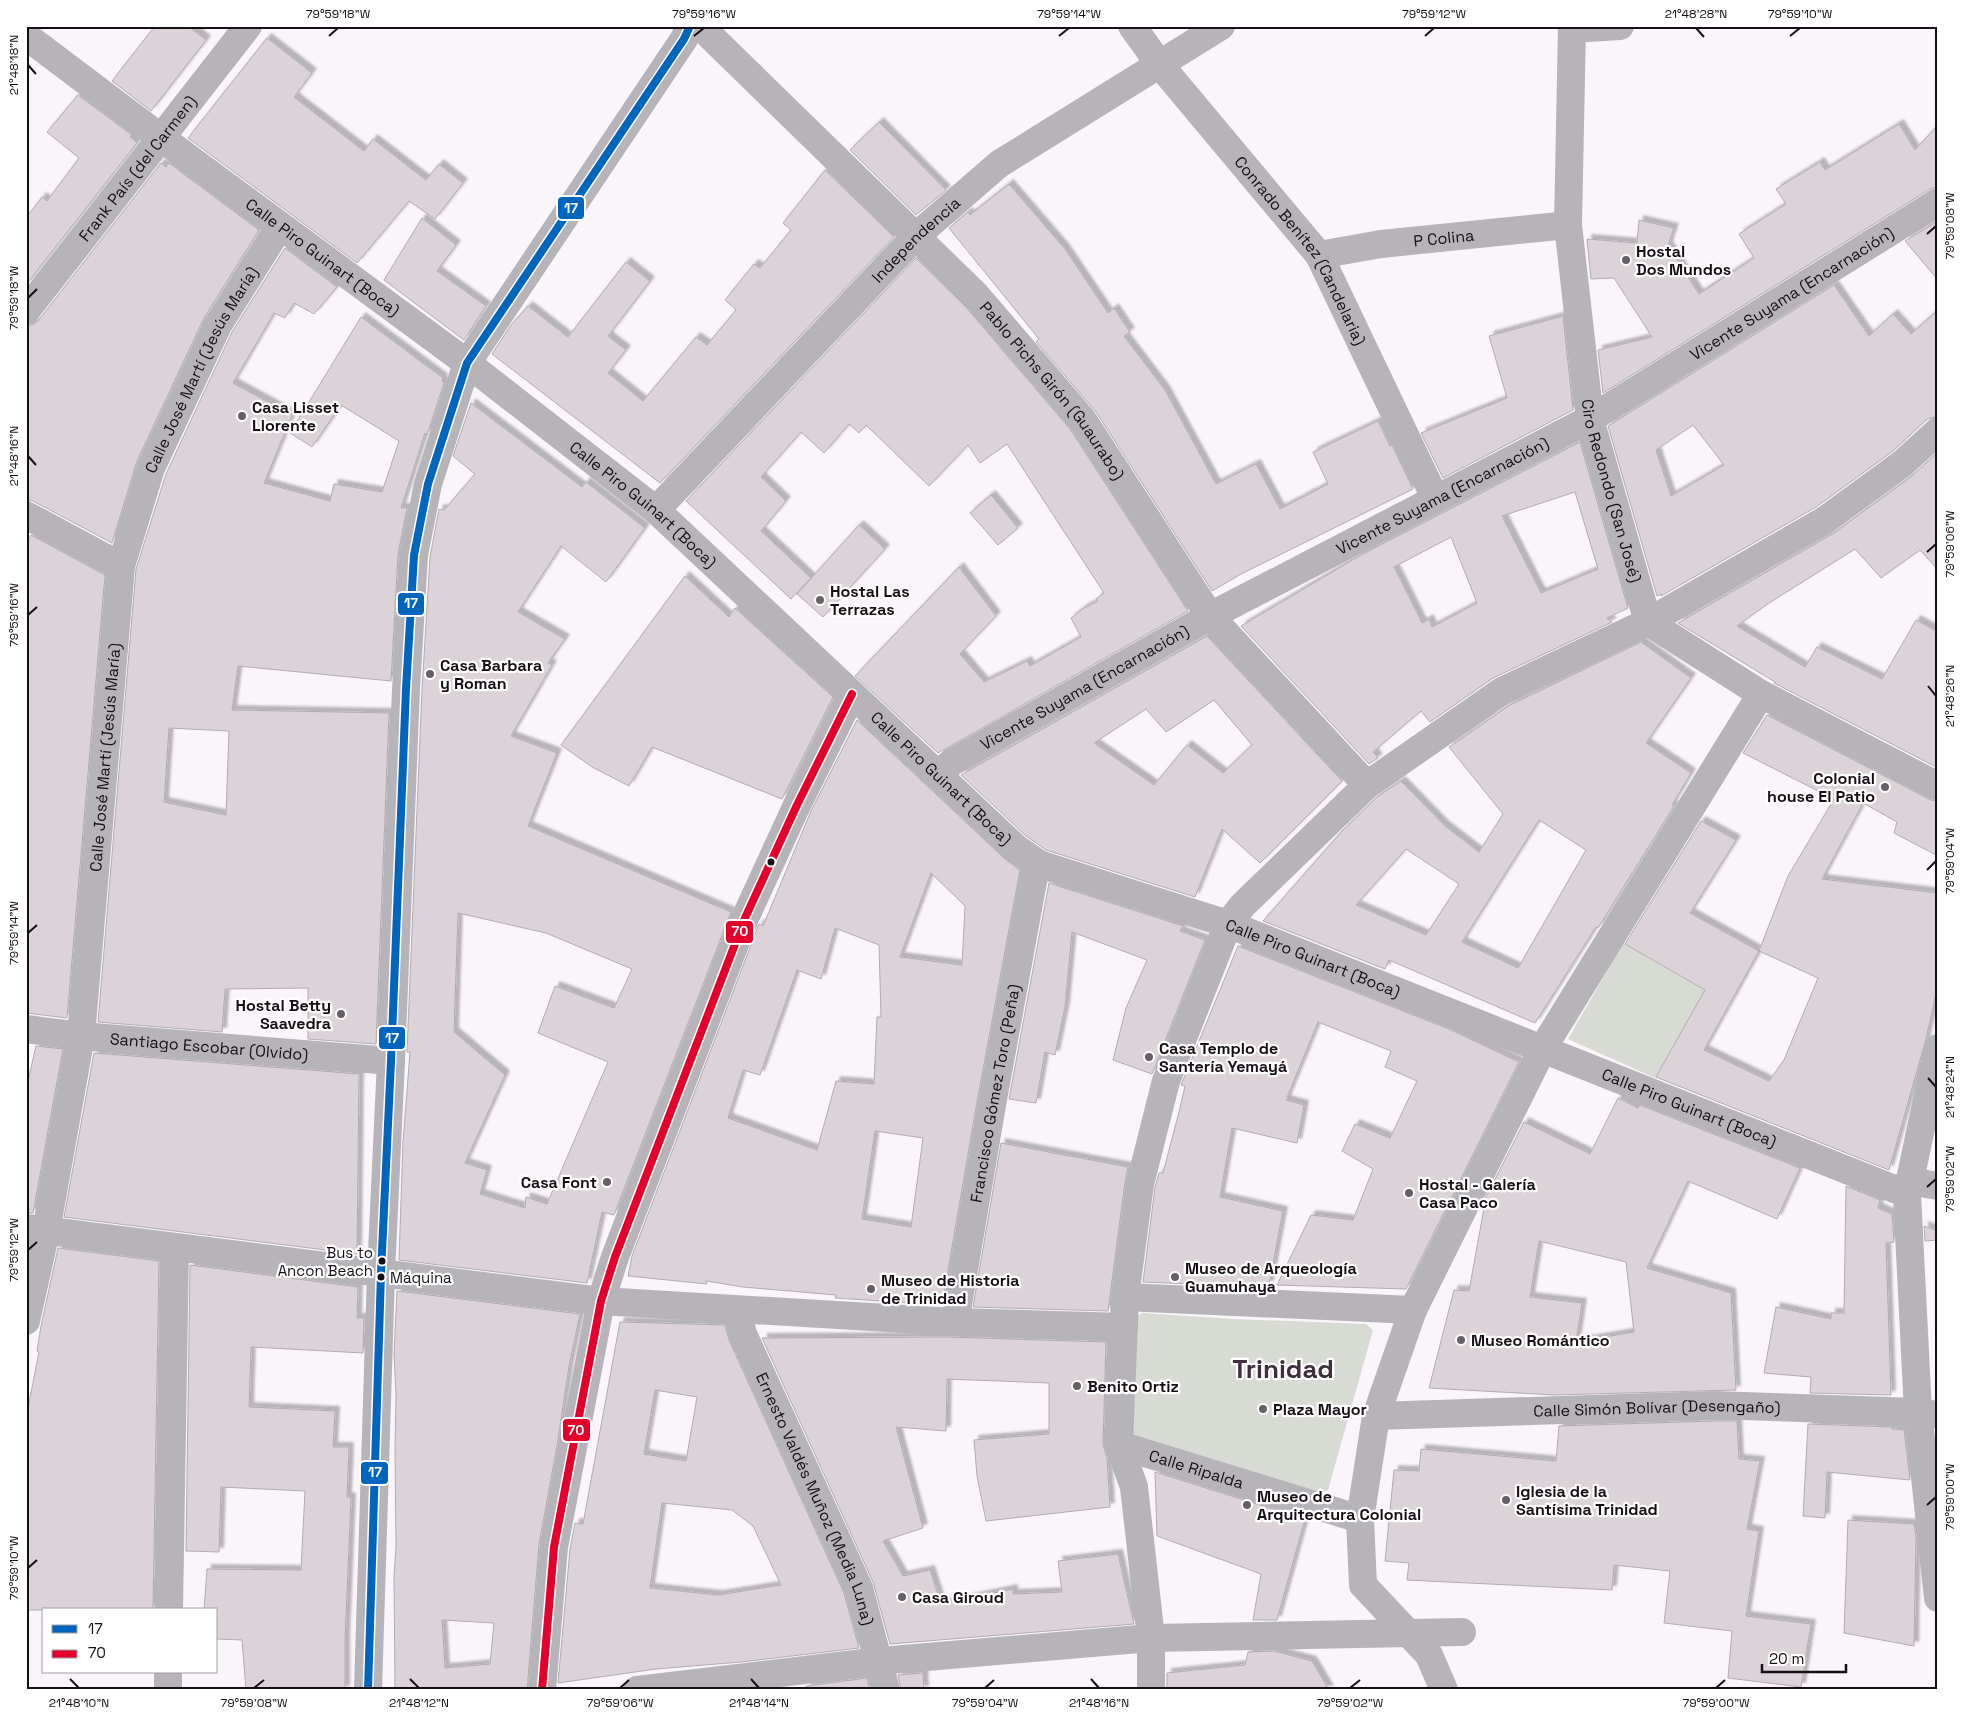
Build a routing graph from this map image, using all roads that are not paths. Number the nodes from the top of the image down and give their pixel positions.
1 (248, 26) edge
2 (690, 26) edge
3 (700, 26) edge
4 (1132, 26) edge
5 (1221, 26) edge
6 (1620, 26) edge
7 (1572, 28) edge
8 (26, 36) edge
9 (1160, 65) junction
10 (160, 137) junction
11 (1938, 202) edge
12 (1568, 225) junction
13 (280, 226) junction
14 (915, 237) junction
15 (1320, 255) junction
16 (26, 311) edge
17 (467, 363) junction
18 (1590, 418) junction
19 (1938, 431) edge
20 (1434, 498) junction
21 (656, 510) junction
22 (26, 515) edge
23 (121, 566) junction
24 (1210, 616) junction
25 (1648, 622) junction
26 (852, 694) junction
27 (1761, 694) junction
28 (937, 775) junction
29 (1367, 785) junction
30 (1938, 786) edge
31 (1039, 864) junction
32 (1228, 924) junction
33 (26, 1028) edge
34 (81, 1036) junction
35 (1543, 1048) junction
36 (1938, 1048) edge
37 (391, 1061) junction
38 (1938, 1186) edge
39 (1908, 1188) junction
40 (36, 1229) edge
41 (175, 1247) junction
42 (381, 1273) junction
43 (1125, 1297) junction
44 (601, 1301) junction
45 (737, 1310) junction
46 (1413, 1310) junction
47 (26, 1321) edge
48 (955, 1322) junction
49 (1124, 1327) junction
50 (1928, 1414) edge
51 (1376, 1416) junction
52 (1119, 1446) junction
53 (1360, 1519) junction
54 (1938, 1598) edge
55 (169, 1608) edge
56 (1462, 1632) dead end
57 (1406, 1633) junction
58 (1151, 1638) junction
59 (880, 1661) junction
60 (168, 1674) edge
61 (646, 1689) edge
62 (168, 1690) edge
63 (368, 1690) edge
64 (542, 1690) edge
65 (886, 1690) edge
66 (1151, 1690) edge
67 (1444, 1690) edge

1 - 10 street, Frank País (del Carmen)
2 - 17 street
3 - 14 street, Pablo Pichs Girón (Guaurabo)
4 - 9 street, Conrado Benítez (Candelaria)
5 - 9 street, Independencia
6 - 7 street
7 - 12 street, Ciro Redondo (San José)
8 - 10 street, Calle Piro Guinart (Boca)
9 - 14 street, Independencia
9 - 15 street, Conrado Benítez (Candelaria)
10 - 13 street, Calle Piro Guinart (Boca)
10 - 16 street, Frank País (del Carmen)
11 - 18 street, Vicente Suyama (Encarnación)
12 - 15 street, P Colina
12 - 18 street, Ciro Redondo (San José)
13 - 17 street, Calle Piro Guinart (Boca)
13 - 23 street, Calle José Martí (Jesús María)
14 - 21 street, Independencia
14 - 24 street, Pablo Pichs Girón (Guaurabo)
15 - 20 street, Conrado Benítez (Candelaria)
17 - 21 street, Calle Piro Guinart (Boca)
17 - 37 street
18 - 20 street, Vicente Suyama (Encarnación)
18 - 25 street, Ciro Redondo (San José)
19 - 25 street
20 - 24 street, Vicente Suyama (Encarnación)
21 - 26 street, Calle Piro Guinart (Boca)
22 - 23 street
23 - 34 street, Calle José Martí (Jesús María)
24 - 28 street, Vicente Suyama (Encarnación)
24 - 29 street, Pablo Pichs Girón (Guaurabo)
25 - 27 street
25 - 29 street
26 - 28 street, Calle Piro Guinart (Boca)
26 - 44 street
27 - 30 street
27 - 35 street
28 - 31 street, Calle Piro Guinart (Boca)
29 - 32 street
31 - 32 street, Calle Piro Guinart (Boca)
31 - 48 street, Francisco Gómez Toro (Peña)
32 - 35 street, Calle Piro Guinart (Boca)
32 - 43 street
33 - 34 street, Santiago Escobar (Olvido)
34 - 37 street, Santiago Escobar (Olvido)
34 - 40 street, Calle José Martí (Jesús María)
35 - 39 street, Calle Piro Guinart (Boca)
35 - 46 street
36 - 39 street
37 - 42 street
38 - 39 street, Calle Piro Guinart (Boca)
39 - 50 street
40 - 41 street
40 - 47 street, Calle José Martí (Jesús María)
41 - 42 street
41 - 55 street
42 - 44 street
42 - 63 street
43 - 46 street
43 - 49 street
44 - 45 street
44 - 64 street
45 - 48 street
45 - 59 street, Ernesto Valdés Muñoz (Media Luna)
46 - 51 street
48 - 49 street
49 - 52 street
50 - 51 street, Calle Simón Bolívar (Desengaño)
50 - 54 street
51 - 53 street
52 - 53 street, Calle Ripalda
52 - 58 street
53 - 57 street
56 - 57 street
57 - 58 street
57 - 67 street
58 - 59 street
58 - 66 street
59 - 61 street
59 - 65 street, Ernesto Valdés Muñoz (Media Luna)
60 - 62 street

